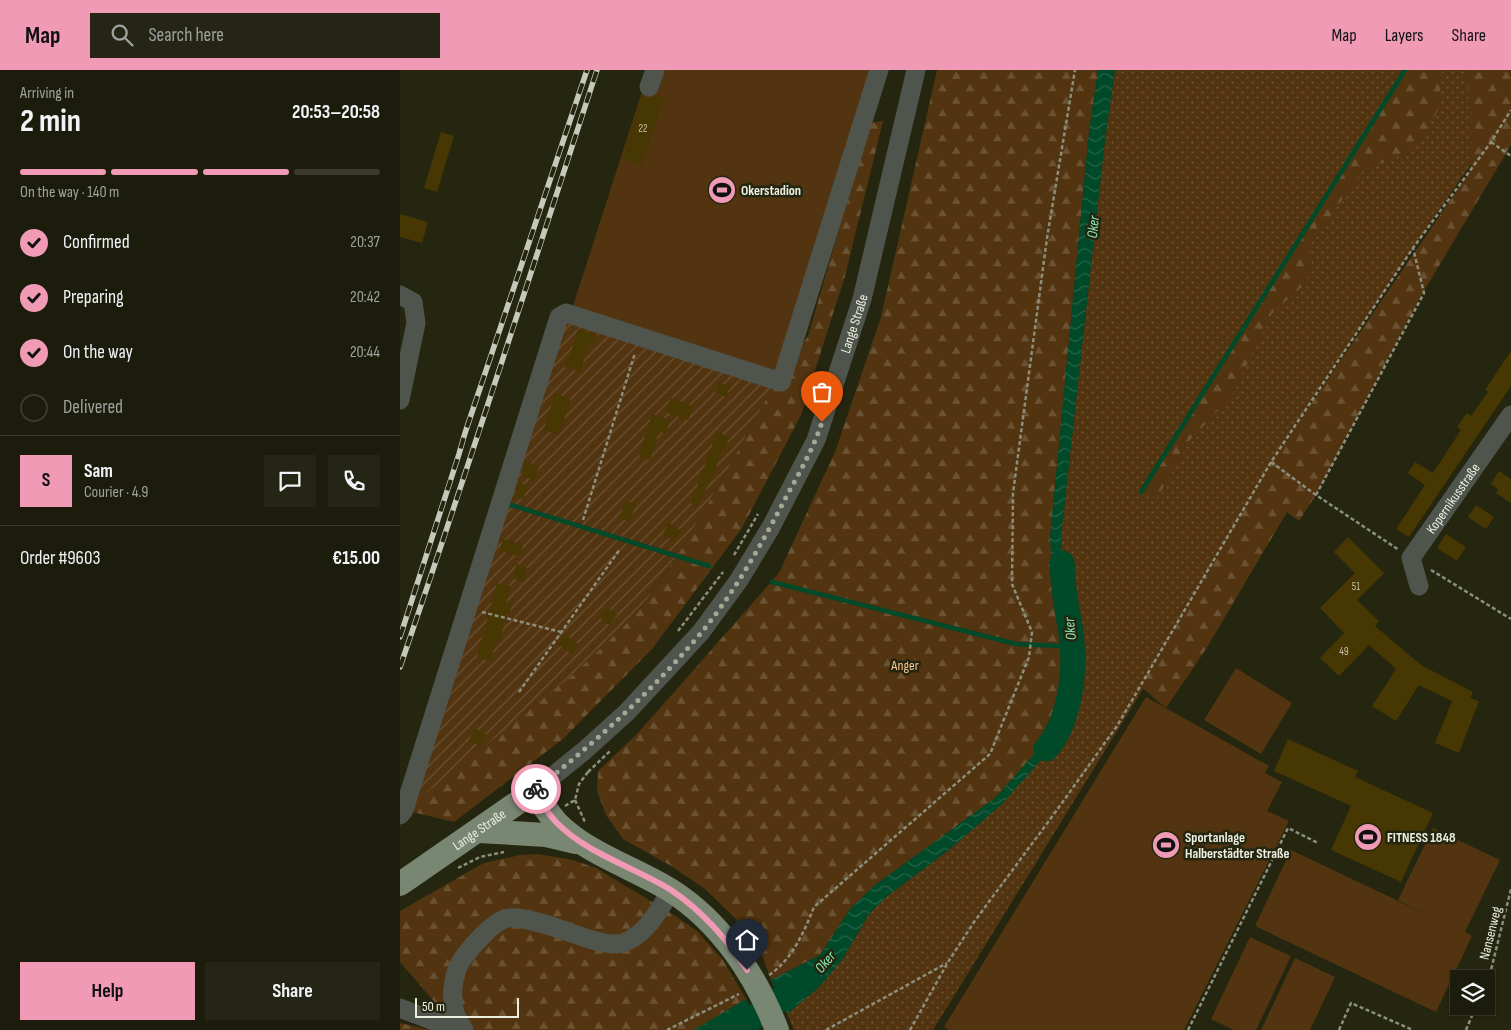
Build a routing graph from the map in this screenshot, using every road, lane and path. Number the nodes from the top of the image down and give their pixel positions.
1 (879, 70) edge
2 (916, 70) edge
3 (1075, 70) edge
4 (1511, 110) edge
5 (1491, 142) junction
6 (1511, 156) edge
7 (1413, 248) junction
8 (400, 295) edge
9 (640, 337) junction
10 (400, 400) edge
11 (1511, 415) edge
12 (1271, 462) junction
13 (1316, 495) junction
14 (759, 512) dead end
15 (583, 520) dead end
16 (620, 549) dead end
17 (1412, 558) junction
18 (729, 562) dead end
19 (724, 570) dead end
20 (1419, 586) dead end
21 (468, 609) junction
22 (1511, 619) edge
23 (561, 632) junction
24 (673, 638) dead end
25 (519, 692) dead end
26 (576, 758) junction
27 (533, 792) junction
28 (400, 815) edge
29 (551, 815) junction
30 (479, 831) junction
31 (1318, 843) dead end
32 (583, 844) junction
33 (510, 850) dead end
34 (454, 870) dead end
35 (400, 884) edge
36 (1511, 890) edge
37 (671, 891) junction
38 (814, 907) dead end
39 (948, 962) junction
40 (1491, 970) edge
41 (400, 1008) edge
42 (1472, 1015) edge
43 (457, 1030) edge
44 (464, 1030) edge
45 (777, 1030) edge
46 (826, 1030) edge
47 (910, 1030) edge
48 (1188, 1030) edge
49 (1339, 1030) edge
50 (1413, 1030) edge
51 (1466, 1030) edge

1 - 9 street
2 - 26 street, Lange Straße
3 - 38 path
4 - 5 path
5 - 6 path
5 - 7 path
7 - 12 path
7 - 13 path
8 - 10 street
9 - 15 path
9 - 21 street
11 - 17 street, Kopernikusstraße
12 - 13 path
12 - 39 path
13 - 17 path
14 - 18 path
16 - 23 path
17 - 20 street
17 - 22 path
19 - 24 path
21 - 23 path
21 - 28 street
23 - 25 path
26 - 27 street, Lange Straße
26 - 29 path
27 - 29 main road
27 - 30 main road, Lange Straße
29 - 32 main road
30 - 32 main road
30 - 35 main road, Lange Straße
31 - 48 path
32 - 37 main road
33 - 34 path
36 - 40 path, Nansenweg
37 - 44 street
37 - 45 main road
39 - 46 path
39 - 47 path
41 - 43 street
42 - 51 path
49 - 50 path

